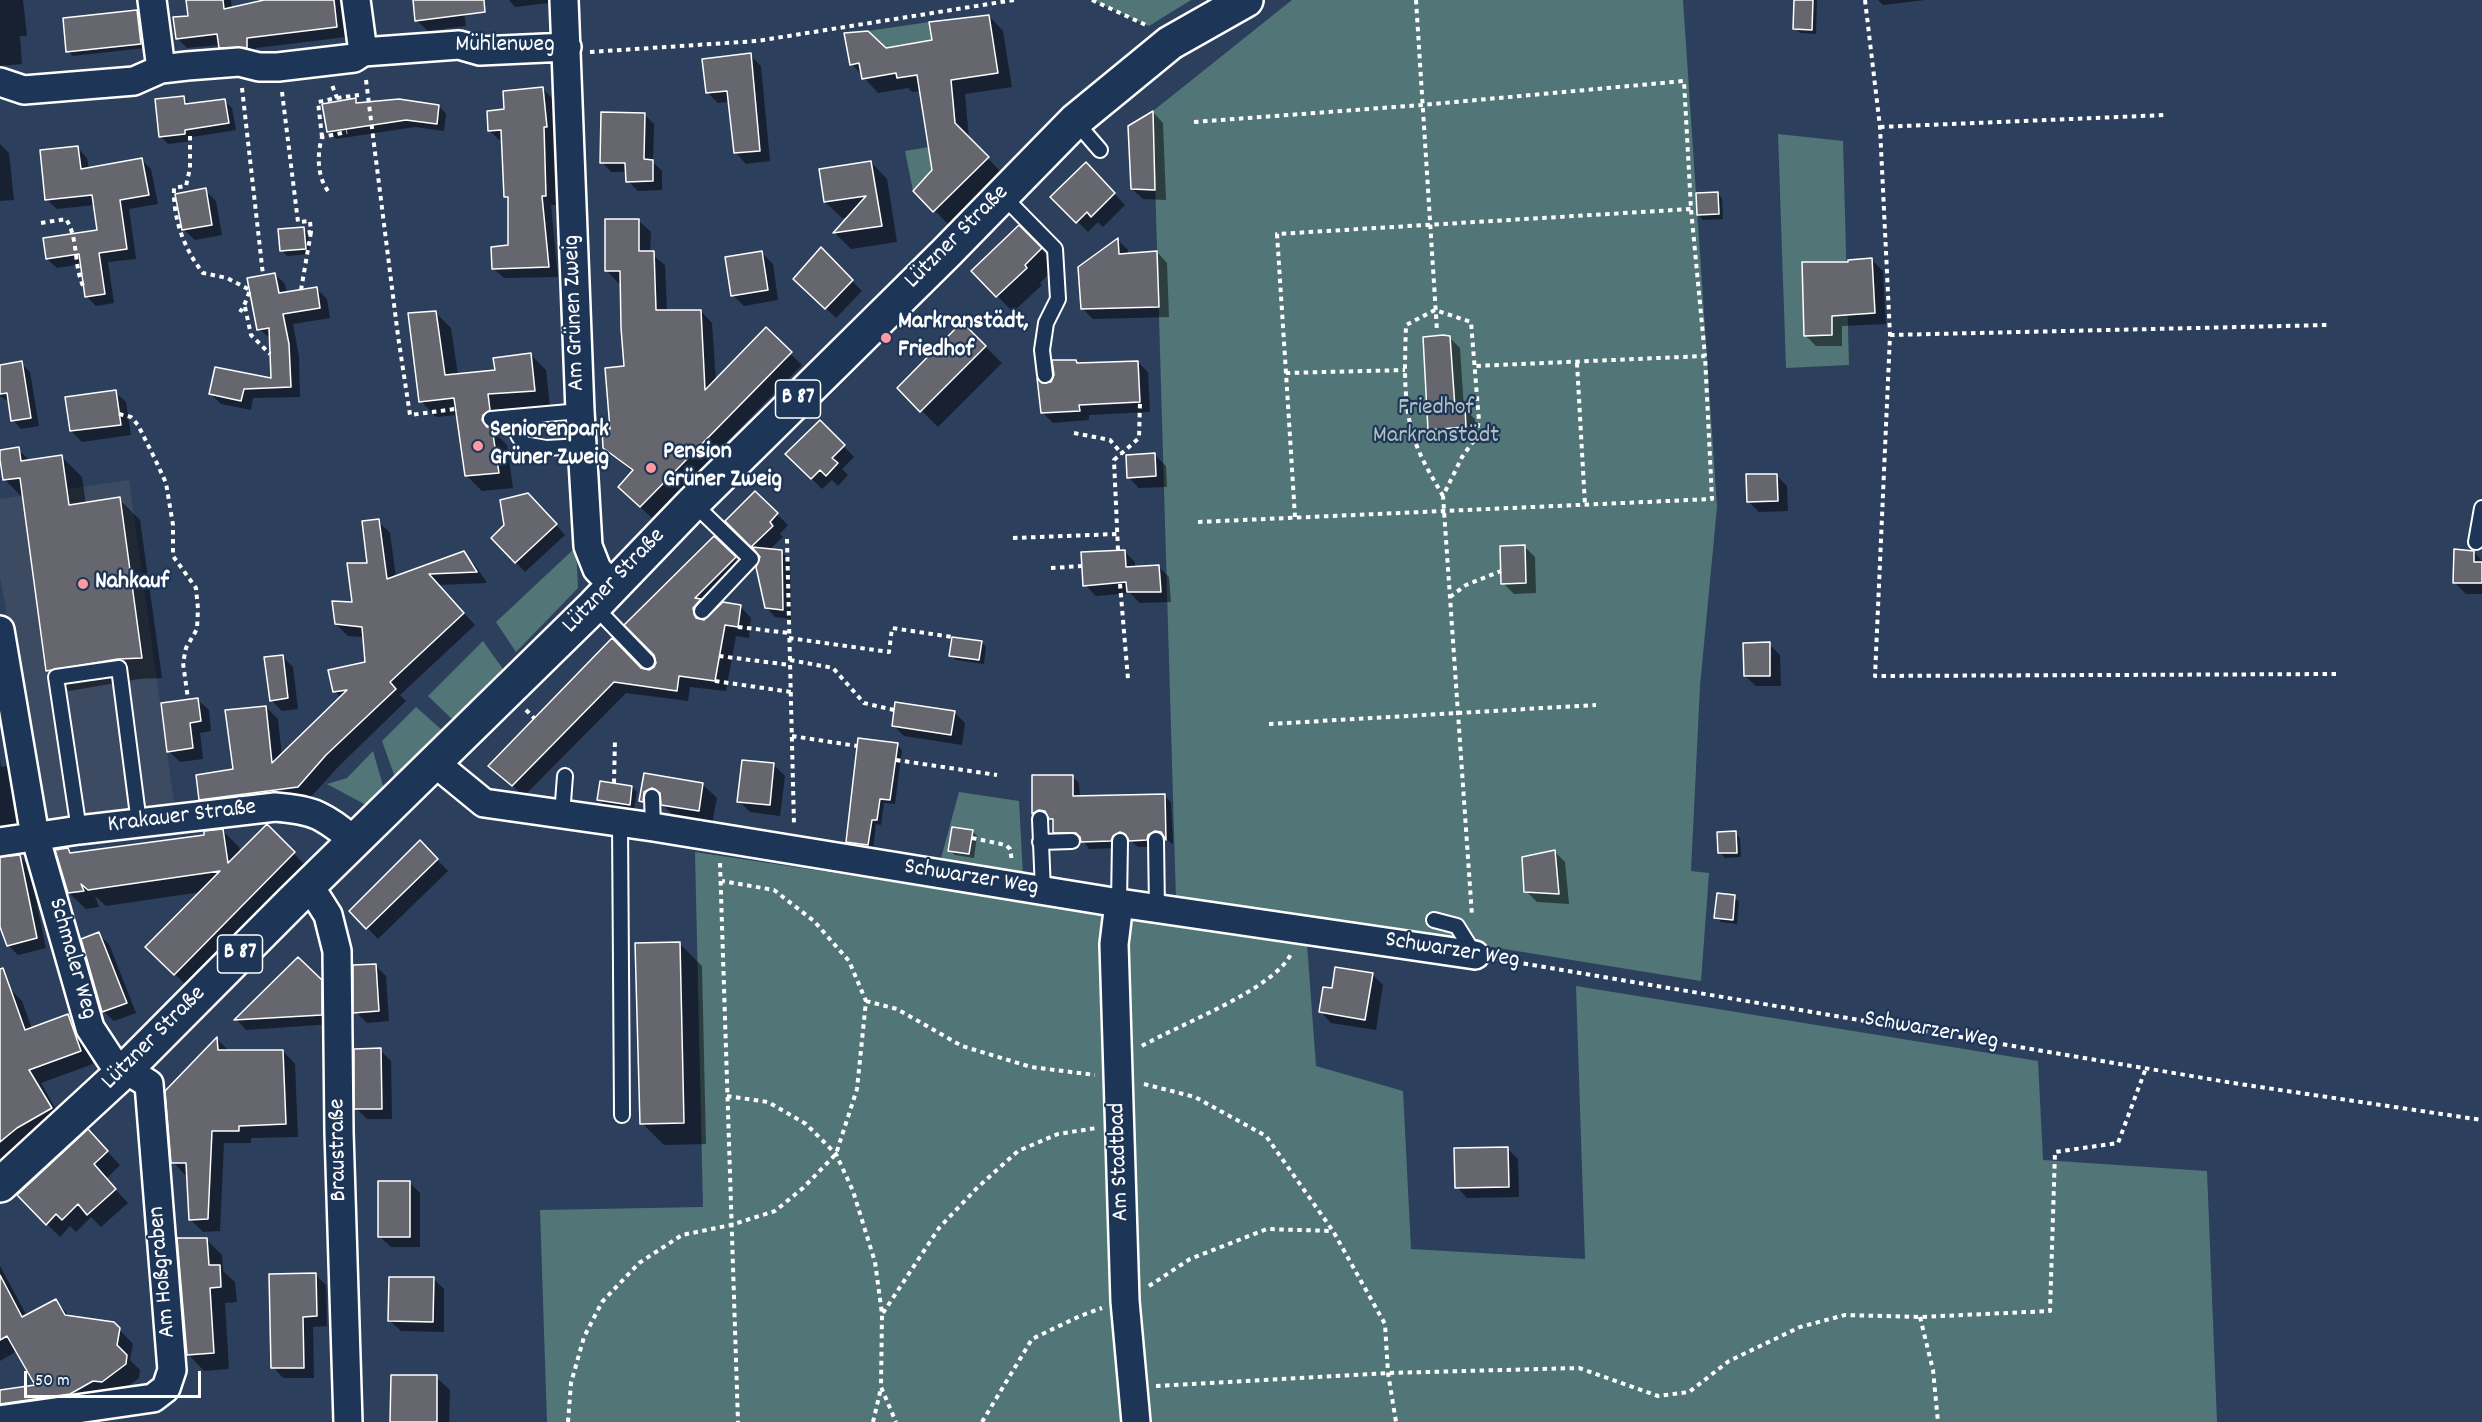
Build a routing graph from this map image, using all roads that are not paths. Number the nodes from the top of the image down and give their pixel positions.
1 (152, 0) edge
2 (356, 0) edge
3 (564, 0) edge
4 (1246, 0) edge
5 (363, 52) junction
6 (566, 58) junction
7 (161, 69) junction
8 (0, 81) edge
9 (1075, 122) junction
10 (1100, 150) dead end
11 (1002, 195) junction
12 (1045, 375) dead end
13 (580, 411) junction
14 (540, 415) junction
15 (491, 419) dead end
16 (582, 446) junction
17 (693, 503) junction
18 (2482, 508) edge
19 (2475, 542) dead end
20 (603, 595) junction
21 (702, 611) dead end
22 (1, 642) edge
23 (647, 661) dead end
24 (434, 762) junction
25 (565, 776) dead end
26 (652, 797) dead end
27 (562, 815) junction
28 (1040, 819) dead end
29 (140, 823) junction
30 (620, 823) junction
31 (653, 827) junction
32 (79, 830) junction
33 (35, 836) junction
34 (1156, 840) dead end
35 (355, 841) junction
36 (1072, 841) dead end
37 (1120, 841) dead end
38 (0, 842) edge
39 (1040, 842) junction
40 (309, 885) junction
41 (1043, 891) junction
42 (1119, 903) junction
43 (1156, 908) junction
44 (1434, 920) dead end
45 (1475, 955) joint
46 (127, 1068) junction
47 (622, 1115) dead end
48 (0, 1185) edge
49 (0, 1420) edge
50 (348, 1422) edge
51 (1136, 1422) edge

1 - 7 street
2 - 5 street
3 - 6 street, Am Grünen Zweig
4 - 9 main road, Lützner Straße / B 87
5 - 6 street, Mühlenweg
5 - 7 street, Mühlenweg
6 - 13 street, Am Grünen Zweig
7 - 8 street, Mühlenweg
9 - 10 lane
9 - 11 main road, Lützner Straße / B 87
11 - 12 lane
11 - 17 main road, Lützner Straße / B 87
13 - 14 lane
13 - 16 street, Am Grünen Zweig
14 - 15 lane
14 - 16 lane
16 - 20 street, Am Grünen Zweig
17 - 20 main road, Lützner Straße / B 87
17 - 21 lane
18 - 19 lane
20 - 23 lane
20 - 24 main road, Lützner Straße / B 87
22 - 33 street, Schmaler Weg
24 - 27 street, Schwarzer Weg
24 - 35 main road, Lützner Straße / B 87
25 - 27 lane
26 - 31 lane
27 - 30 street, Schwarzer Weg
28 - 39 lane
29 - 32 street, Krakauer Straße
29 - 32 lane
29 - 35 street, Krakauer Straße
30 - 31 street, Schwarzer Weg
30 - 47 lane
31 - 41 street, Schwarzer Weg
32 - 33 street, Krakauer Straße
33 - 38 street, Krakauer Straße
33 - 46 street, Schmaler Weg
34 - 43 lane
35 - 40 main road, Lützner Straße / B 87
36 - 39 lane
37 - 42 lane
39 - 41 lane
40 - 46 main road, Lützner Straße / B 87
40 - 50 street, Braustraße
41 - 42 street, Schwarzer Weg
42 - 43 street, Schwarzer Weg
42 - 51 street, Am Stadtbad
43 - 45 street, Schwarzer Weg
44 - 45 lane
46 - 48 main road, Lützner Straße / B 87
46 - 49 street, Am Hoßgraben

